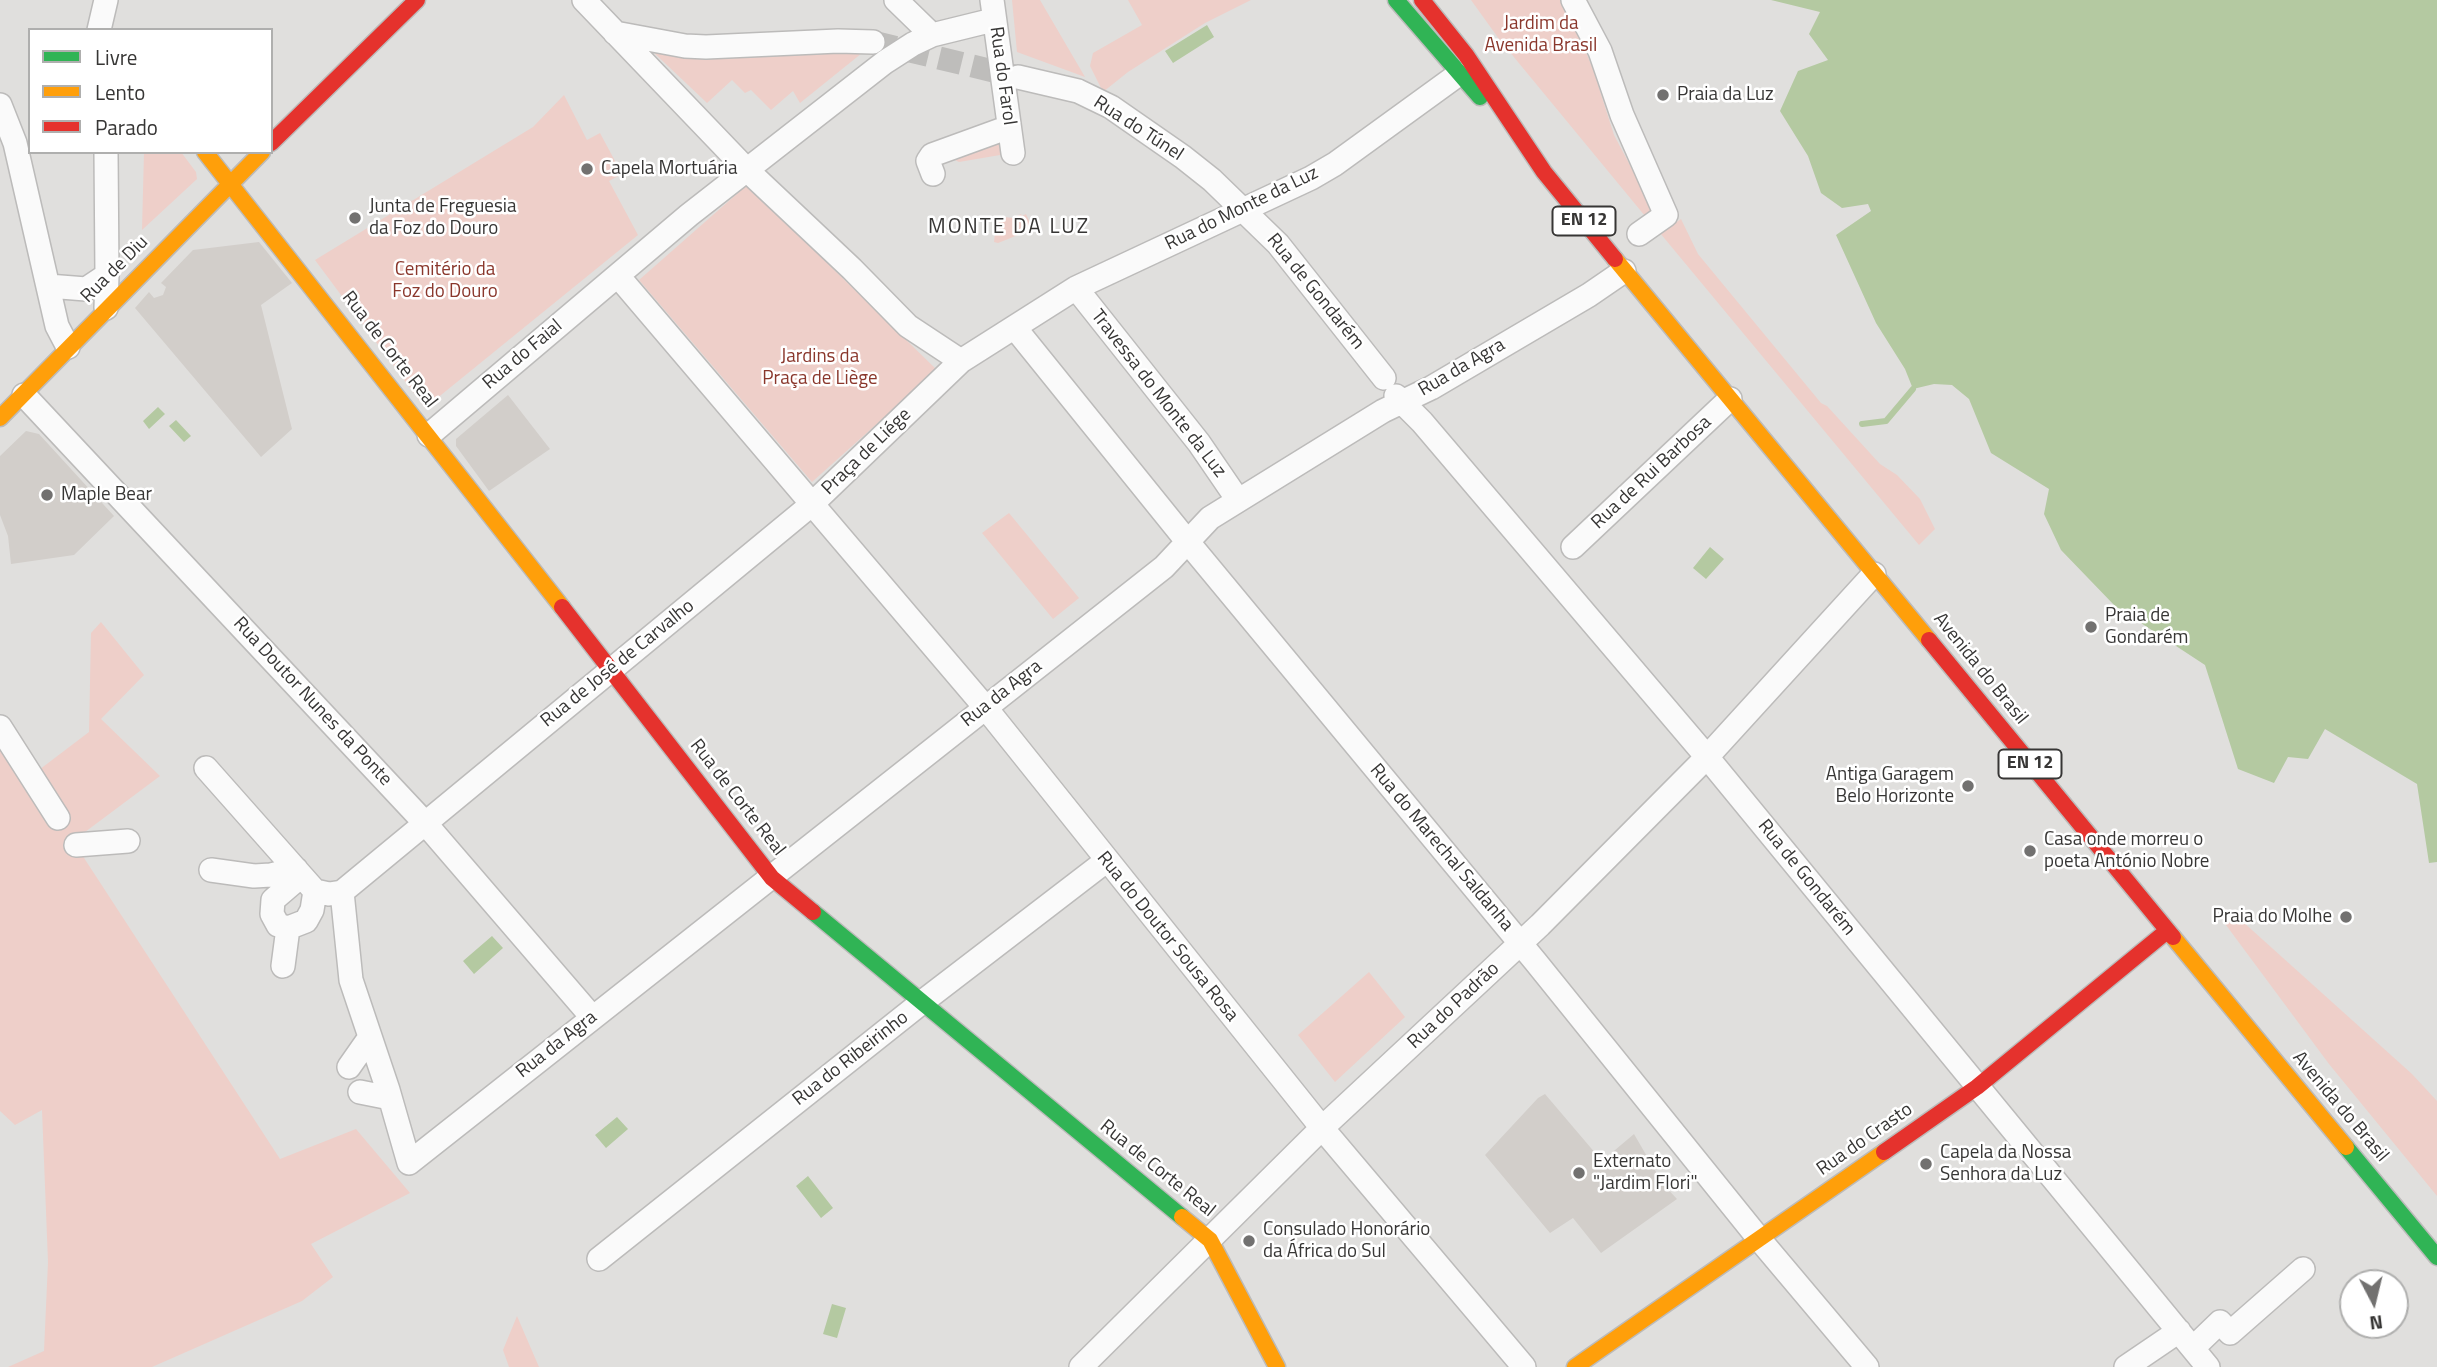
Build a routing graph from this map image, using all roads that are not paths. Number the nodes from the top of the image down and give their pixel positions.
1 (417, 0) edge
2 (584, 0) edge
3 (896, 0) edge
4 (1396, 0) edge
5 (1422, 0) edge
6 (1573, 0) edge
7 (992, 10) edge
8 (615, 33) junction
9 (932, 36) junction
10 (873, 42) tunnel mouth
11 (1459, 74) junction
12 (1018, 77) tunnel mouth
13 (0, 105) edge
14 (1009, 127) junction
15 (273, 141) edge
16 (1013, 153) dead end
17 (106, 154) edge
18 (206, 154) edge
19 (260, 154) edge
20 (747, 170) junction
21 (1545, 172) junction
22 (933, 174) dead end
23 (229, 184) junction
24 (1243, 210) junction
25 (1639, 234) dead end
26 (1624, 271) junction
27 (107, 275) junction
28 (618, 276) junction
29 (48, 286) junction
30 (1076, 288) junction
31 (106, 309) junction
32 (1015, 328) junction
33 (68, 347) junction
34 (961, 362) junction
35 (1391, 388) junction
36 (24, 395) junction
37 (1730, 400) junction
38 (0, 418) edge
39 (429, 435) junction
40 (1238, 500) junction
41 (811, 505) junction
42 (1187, 541) junction
43 (1573, 547) dead end
44 (1874, 573) junction
45 (610, 670) junction
46 (985, 707) junction
47 (0, 727) edge
48 (1707, 757) junction
49 (206, 768) dead end
50 (58, 818) dead end
51 (425, 822) junction
52 (128, 841) dead end
53 (76, 845) dead end
54 (1106, 861) junction
55 (211, 870) dead end
56 (772, 878) junction
57 (304, 879) junction
58 (342, 892) junction
59 (288, 928) junction
60 (2167, 931) junction
61 (1520, 944) junction
62 (283, 966) dead end
63 (921, 1003) junction
64 (592, 1017) junction
65 (369, 1037) junction
66 (349, 1067) dead end
67 (1978, 1087) junction
68 (360, 1092) dead end
69 (390, 1098) junction
70 (1322, 1128) junction
71 (1210, 1240) junction
72 (1760, 1240) junction
73 (2437, 1257) edge
74 (599, 1259) dead end
75 (2303, 1269) dead end
76 (2186, 1340) junction
77 (1081, 1367) edge
78 (1277, 1367) edge
79 (1524, 1367) edge
80 (1575, 1367) edge
81 (1867, 1367) edge
82 (2126, 1367) edge
83 (2208, 1367) edge

1 - 15 main road
2 - 8 street
3 - 9 street
4 - 11 main road, Avenida do Brasil
5 - 21 main road, Avenida do Brasil / EN 12
6 - 25 street
7 - 9 street
7 - 14 street, Rua do Farol
8 - 10 street
8 - 20 street
9 - 20 street
11 - 21 main road, Avenida do Brasil
11 - 24 street, Rua do Monte da Luz
12 - 24 street, Rua do Túnel
13 - 29 street
14 - 16 street, Rua do Farol
14 - 22 street
17 - 27 street
18 - 23 main road, Rua de Corte Real
19 - 23 main road, Rua de Diu
20 - 28 street
20 - 34 street
21 - 26 main road, Avenida do Brasil / EN 12
23 - 31 main road, Rua de Diu
23 - 39 main road, Rua de Corte Real
24 - 30 street, Rua do Monte da Luz
24 - 35 street, Rua de Gondarém
26 - 35 street, Rua da Agra
26 - 37 main road, Avenida do Brasil / EN 12
27 - 29 street
27 - 31 street
28 - 39 street, Rua do Faial
28 - 41 street, Praça de Liége
29 - 33 street
30 - 32 street, Rua do Monte da Luz
30 - 40 street, Travessa do Monte da Luz
31 - 33 main road, Rua de Diu
32 - 34 street, Praça de Liége
32 - 42 street, Rua do Marechal Saldanha
33 - 36 main road, Rua de Diu
34 - 41 street, Praça de Liége
35 - 40 street, Rua da Agra
35 - 48 street, Rua de Gondarém
36 - 38 main road, Rua de Diu
36 - 51 street, Rua Doutor Nunes da Ponte
37 - 43 street, Rua de Rui Barbosa
37 - 44 main road, Avenida do Brasil / EN 12
39 - 45 main road, Rua de Corte Real
40 - 42 street, Rua da Agra
41 - 45 street, Rua de José de Carvalho
41 - 46 street, Rua do Doutor Sousa Rosa
42 - 46 street, Rua da Agra
42 - 61 street, Rua do Marechal Saldanha
44 - 48 street, Rua do Padrão
44 - 60 main road, Avenida do Brasil / EN 12
45 - 51 street, Rua de José de Carvalho
45 - 56 main road, Rua de Corte Real
46 - 54 street, Rua do Doutor Sousa Rosa
46 - 56 street, Rua da Agra
47 - 50 street
48 - 61 street, Rua do Padrão
48 - 67 street, Rua de Gondarém
49 - 57 street
51 - 58 street, Rua de José de Carvalho
51 - 64 street, Rua Doutor Nunes da Ponte
52 - 53 street
54 - 63 street, Rua do Ribeirinho
54 - 70 street, Rua do Doutor Sousa Rosa
55 - 57 street
56 - 63 main road, Rua de Corte Real
56 - 64 street, Rua da Agra
57 - 58 street
57 - 59 street
57 - 59 street
58 - 65 street
59 - 62 street
60 - 67 main road, Rua do Crasto
60 - 73 main road, Avenida do Brasil / EN 12
61 - 70 street, Rua do Padrão
61 - 72 street, Rua do Marechal Saldanha
63 - 71 main road, Rua de Corte Real
63 - 74 street, Rua do Ribeirinho
64 - 69 street, Rua da Agra
65 - 66 street
65 - 69 street
67 - 72 main road, Rua do Crasto
67 - 76 street, Rua de Gondarém
68 - 69 street
70 - 71 street, Rua do Padrão
70 - 79 street, Rua do Doutor Sousa Rosa
71 - 77 street, Rua do Padrão
71 - 78 main road, Rua de Corte Real
72 - 80 main road, Rua do Crasto
72 - 81 street, Rua do Marechal Saldanha
75 - 76 street
76 - 82 street
76 - 83 street, Rua de Gondarém

